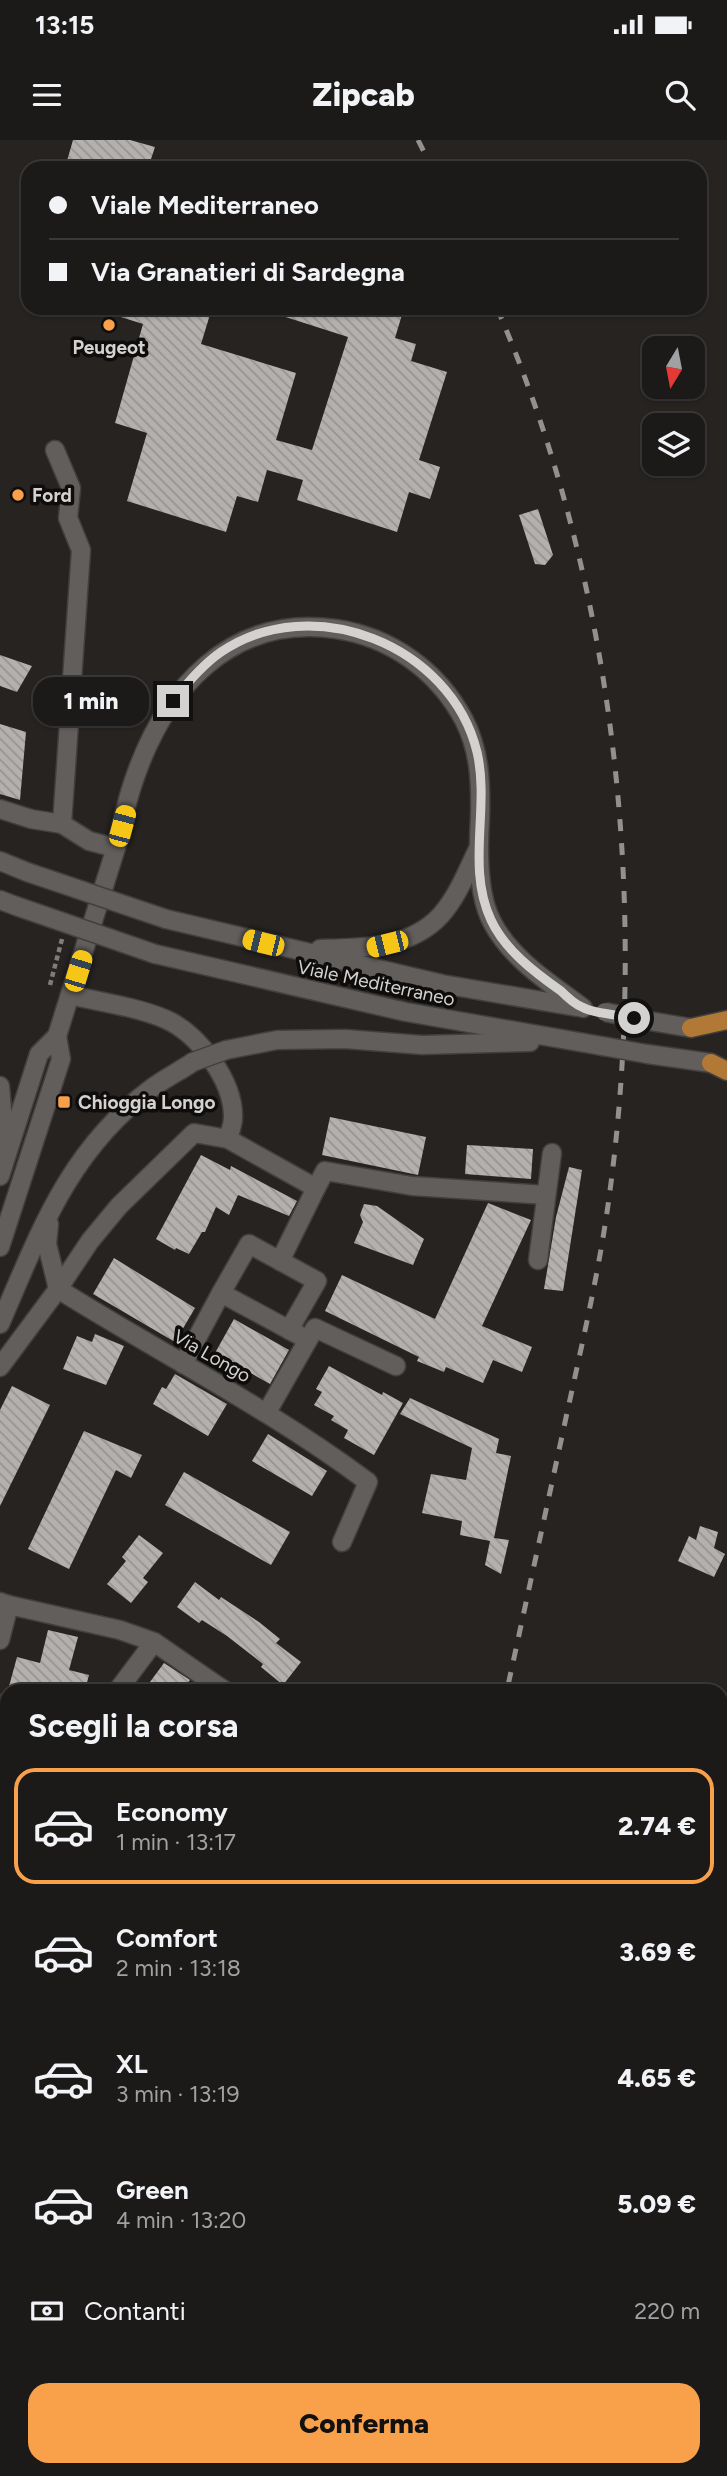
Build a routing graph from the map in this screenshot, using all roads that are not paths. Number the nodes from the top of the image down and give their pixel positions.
1 (55, 450) dead end
2 (0, 809) edge
3 (62, 824) junction
4 (116, 848) junction
5 (478, 849) junction
6 (0, 861) edge
7 (8, 903) edge
8 (287, 949) junction
9 (70, 995) junction
10 (583, 1008) junction
11 (727, 1020) edge
12 (691, 1028) junction
13 (727, 1034) edge
14 (57, 1036) junction
15 (566, 1040) junction
16 (722, 1066) edge
17 (0, 1086) edge
18 (228, 1139) junction
19 (552, 1153) dead end
20 (3, 1168) edge
21 (316, 1188) junction
22 (546, 1195) junction
23 (50, 1209) junction
24 (0, 1247) edge
25 (538, 1260) dead end
26 (280, 1261) junction
27 (58, 1289) junction
28 (221, 1293) junction
29 (0, 1324) edge
30 (289, 1330) junction
31 (308, 1340) junction
32 (183, 1364) junction
33 (396, 1366) dead end
34 (0, 1367) edge
35 (267, 1412) junction
36 (342, 1542) dead end
37 (5, 1604) edge
38 (0, 1640) edge
39 (154, 1642) junction
40 (122, 1684) edge
41 (207, 1684) edge

1 - 3 street
2 - 3 street
3 - 4 street
4 - 5 street
4 - 9 street
5 - 8 street
5 - 10 street
6 - 8 street, Viale Mediterraneo, bridge
7 - 15 street, Viale Mediterraneo, bridge
8 - 10 street, Viale Mediterraneo
9 - 14 street
9 - 18 street
10 - 12 street, Viale Mediterraneo, bridge
11 - 12 main road
12 - 13 main road
14 - 20 street
14 - 24 street
15 - 16 street, Viale Mediterraneo, bridge
15 - 23 street, bridge
17 - 20 street
18 - 21 street
18 - 27 street
19 - 22 street
21 - 22 street
21 - 26 street
22 - 25 street
23 - 27 street
23 - 29 street
26 - 28 street
26 - 30 street
27 - 32 street, Via Longo
27 - 34 street
28 - 30 street
28 - 32 street
30 - 31 street
31 - 33 street
31 - 35 street
32 - 35 street, Via Longo
35 - 36 street, Via Longo
37 - 38 street
37 - 39 street
39 - 40 street
39 - 41 street

